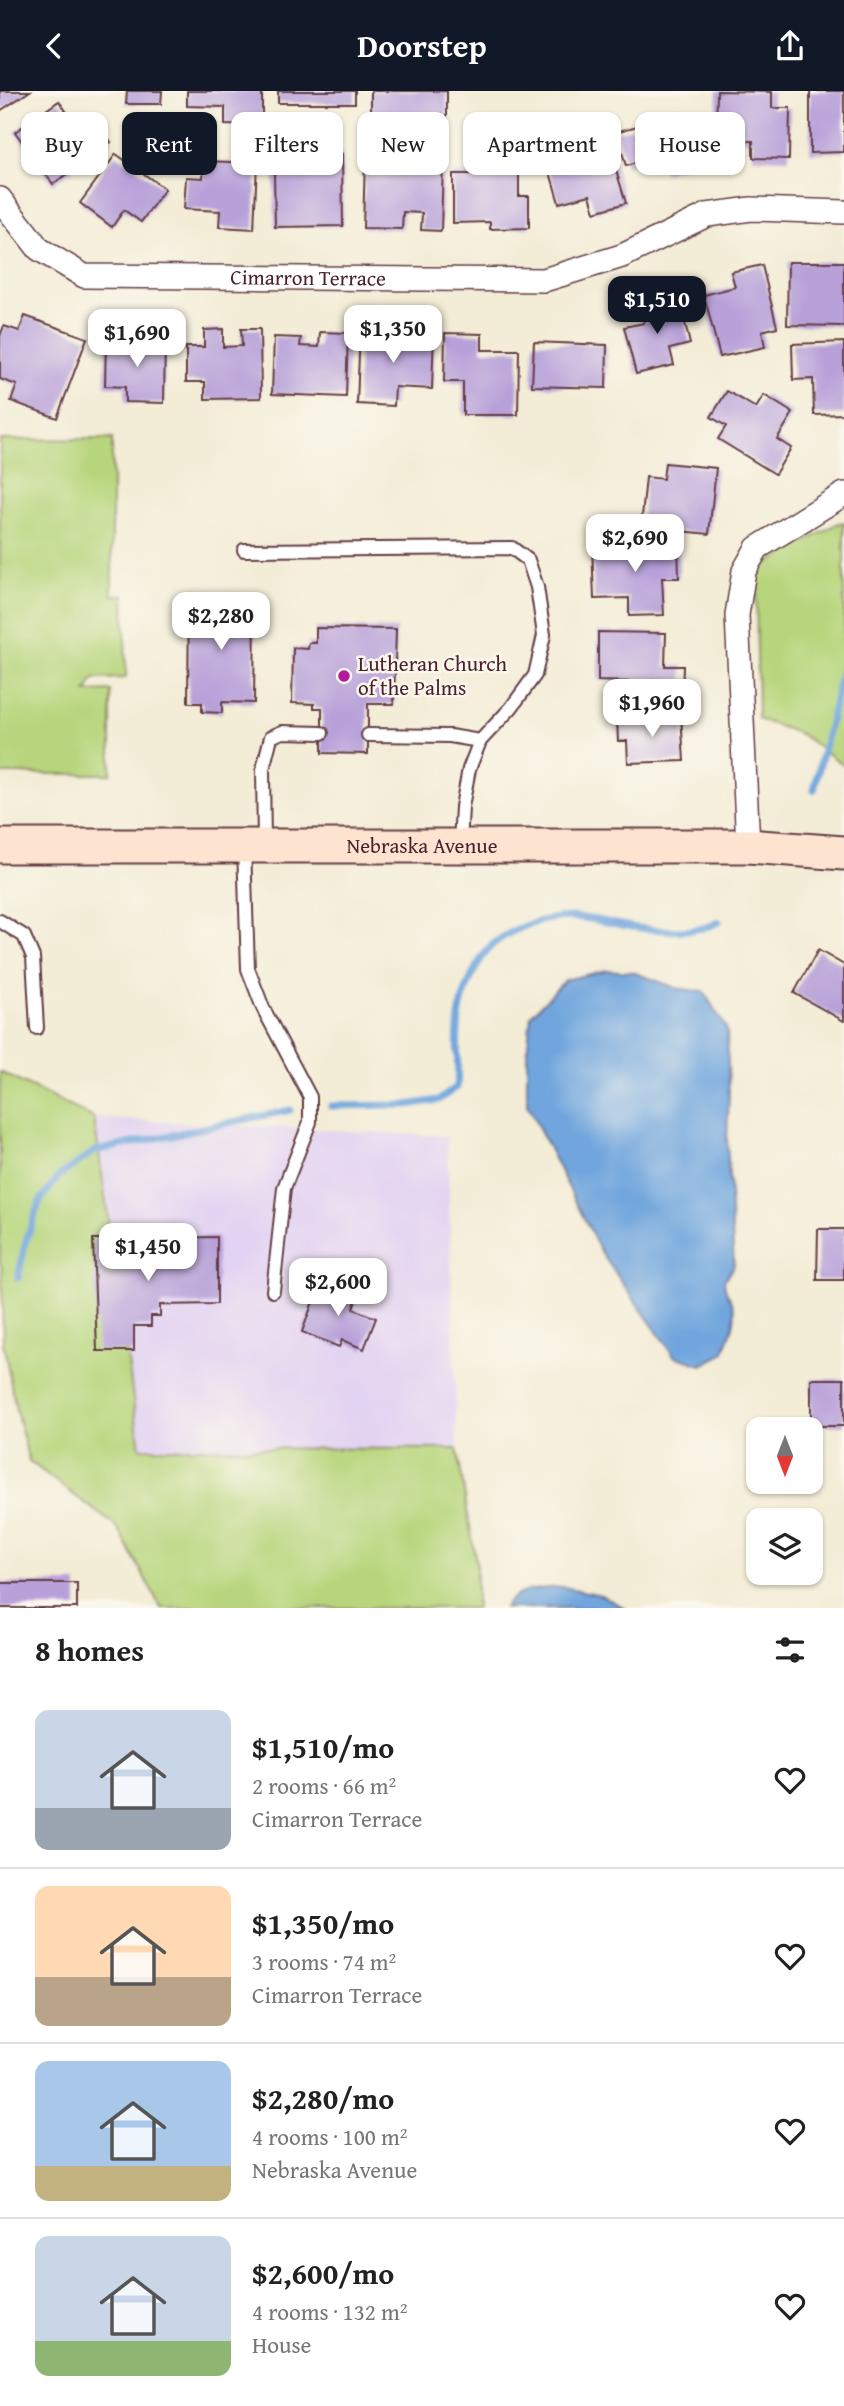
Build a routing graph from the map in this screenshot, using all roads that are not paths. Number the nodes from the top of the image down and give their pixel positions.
1 (0, 199) edge
2 (844, 212) edge
3 (844, 493) edge
4 (244, 550) dead end
5 (322, 733) dead end
6 (368, 735) dead end
7 (480, 741) junction
8 (0, 846) edge
9 (254, 846) junction
10 (460, 846) junction
11 (748, 846) junction
12 (844, 853) edge
13 (0, 921) edge
14 (37, 1028) dead end
15 (273, 1291) dead end

1 - 2 street, Cimarron Terrace
3 - 11 street
4 - 7 lane
5 - 9 lane
6 - 7 lane
7 - 10 lane
8 - 9 main road, Nebraska Avenue
9 - 10 main road, Nebraska Avenue
9 - 15 lane
10 - 11 main road, Nebraska Avenue
11 - 12 main road, Nebraska Avenue
13 - 14 lane

